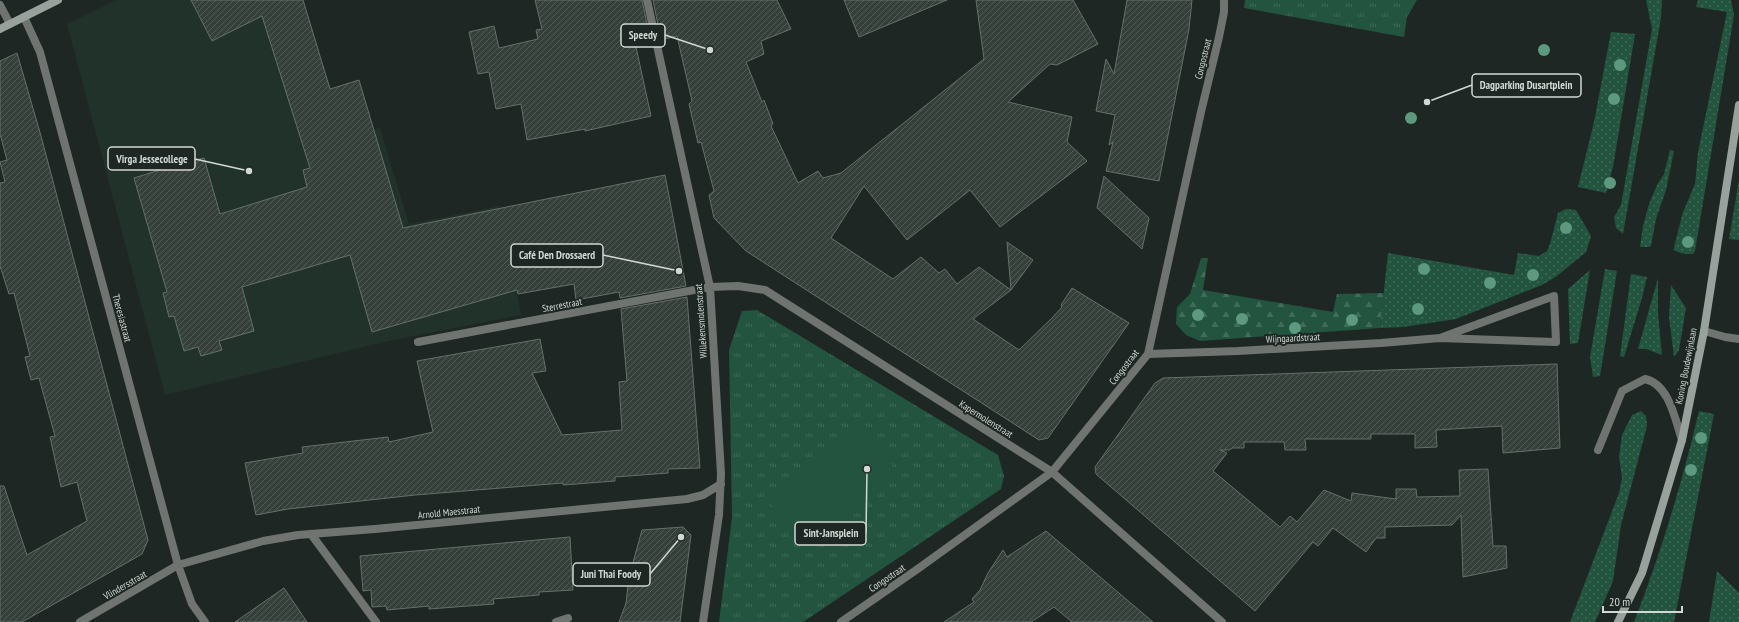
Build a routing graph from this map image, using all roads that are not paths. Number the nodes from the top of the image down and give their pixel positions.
1 (58, 0) edge
2 (648, 0) edge
3 (1224, 0) edge
4 (0, 5) edge
5 (24, 17) junction
6 (10, 24) junction
7 (0, 29) edge
8 (1739, 105) edge
9 (710, 287) junction
10 (1704, 331) junction
11 (1440, 338) junction
12 (1739, 339) edge
13 (418, 342) dead end
14 (1148, 354) junction
15 (1682, 440) junction
16 (1598, 450) dead end
17 (1052, 472) junction
18 (721, 484) junction
19 (311, 534) junction
20 (178, 565) junction
21 (568, 618) dead end
22 (80, 622) edge
23 (205, 622) edge
24 (376, 622) edge
25 (556, 622) edge
26 (703, 622) edge
27 (840, 622) edge
28 (1222, 622) edge
29 (1618, 622) edge

1 - 5 main road
2 - 9 street, Willekensmolenstraat
3 - 14 street, Congostraat
4 - 6 street
5 - 6 main road
5 - 20 street, Theresiastraat
6 - 7 main road
8 - 10 main road, Koning Boudewijnlaan
9 - 13 street, Sterrestraat
9 - 17 street, Kapermolenstraat
9 - 18 street, Willekensmolenstraat
10 - 12 street
10 - 15 main road, Koning Boudewijnlaan
11 - 11 street, Wijngaardstraat
11 - 14 street, Wijngaardstraat
14 - 17 street, Congostraat
15 - 16 street
15 - 29 main road, Koning Boudewijnlaan
17 - 27 street, Congostraat
17 - 28 street, Kapermolenstraat
18 - 19 street, Arnold Maesstraat
18 - 26 street, Willekensmolenstraat
19 - 20 street, Arnold Maesstraat
19 - 24 street
20 - 22 street, Vlindersstraat
20 - 23 street, Theresiastraat
21 - 25 street

